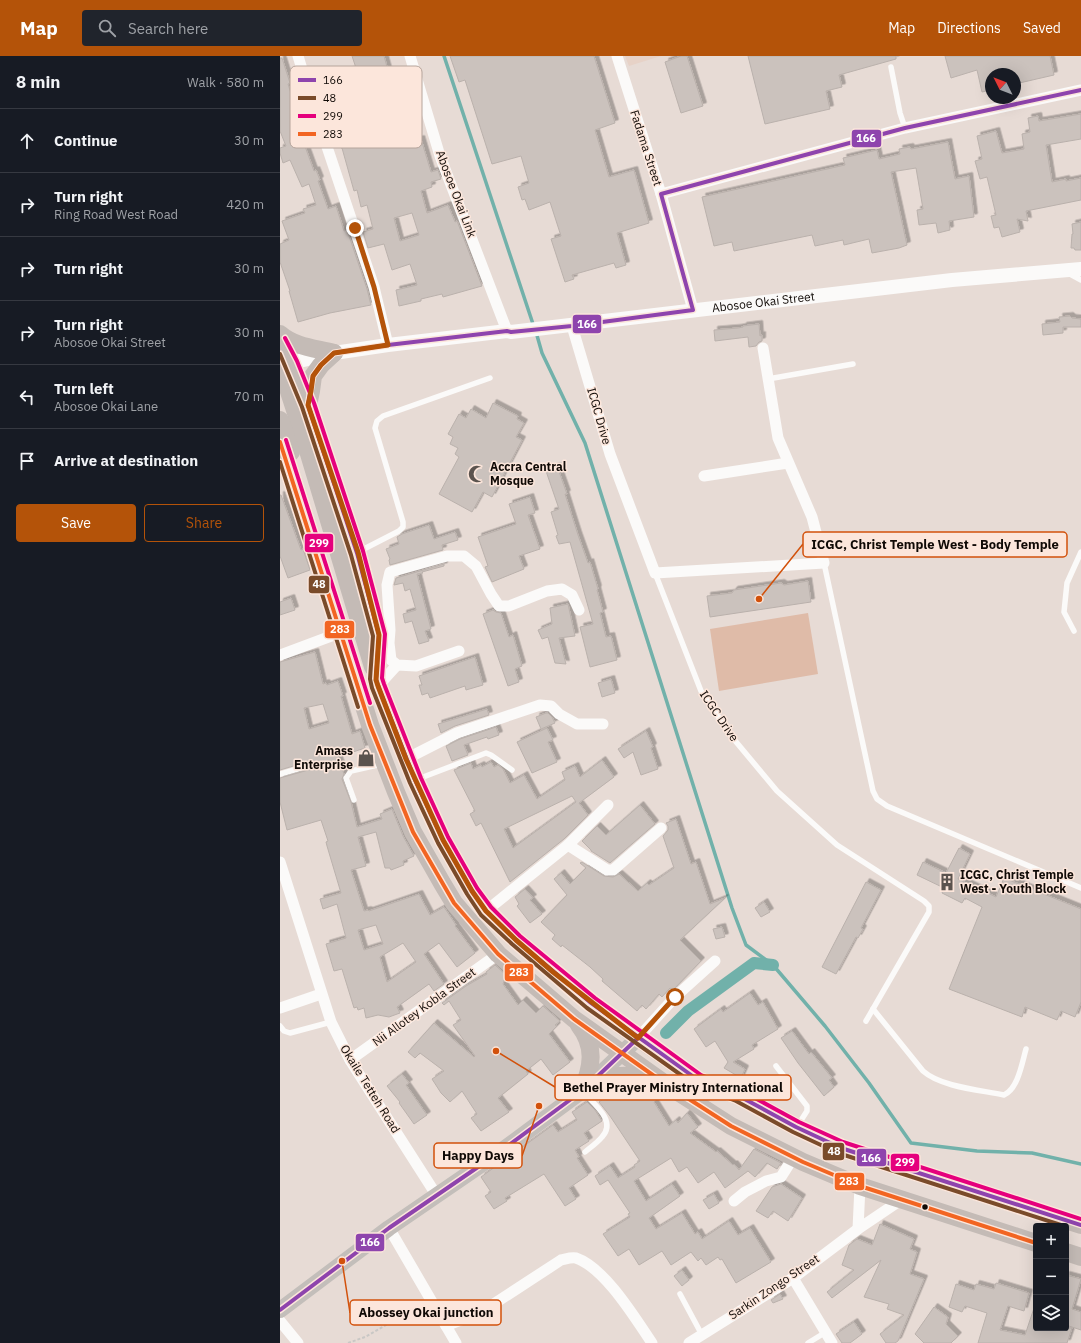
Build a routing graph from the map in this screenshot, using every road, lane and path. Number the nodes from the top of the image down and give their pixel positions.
1 (298, 56) edge
2 (410, 56) edge
3 (617, 56) edge
4 (301, 66) edge
5 (413, 66) edge
6 (891, 67) dead end
7 (1081, 90) edge
8 (422, 96) edge
9 (905, 128) junction
10 (327, 148) edge
11 (661, 194) junction
12 (1081, 269) edge
13 (1062, 270) junction
14 (1081, 280) edge
15 (693, 310) junction
16 (572, 326) junction
17 (509, 331) junction
18 (280, 334) edge
19 (280, 341) edge
20 (388, 345) junction
21 (763, 348) dead end
22 (334, 353) junction
23 (284, 364) edge
24 (853, 364) dead end
25 (490, 378) dead end
26 (768, 379) junction
27 (308, 405) junction
28 (280, 420) edge
29 (280, 442) edge
30 (788, 463) junction
31 (704, 476) dead end
32 (358, 552) junction
33 (1081, 552) edge
34 (824, 563) junction
35 (655, 573) junction
36 (579, 610) dead end
37 (1074, 631) dead end
38 (342, 632) junction
39 (361, 648) junction
40 (459, 651) dead end
41 (280, 655) edge
42 (396, 665) junction
43 (354, 671) junction
44 (377, 683) junction
45 (603, 724) dead end
46 (406, 759) junction
47 (385, 764) junction
48 (311, 765) dead end
49 (512, 770) dead end
50 (280, 774) edge
51 (415, 780) junction
52 (354, 800) dead end
53 (608, 805) dead end
54 (660, 828) dead end
55 (568, 845) junction
56 (280, 862) edge
57 (1081, 888) edge
58 (486, 911) junction
59 (498, 954) junction
60 (715, 961) dead end
61 (321, 994) junction
62 (280, 1008) edge
63 (873, 1009) junction
64 (574, 1019) junction
65 (866, 1021) dead end
66 (331, 1022) junction
67 (280, 1026) edge
68 (638, 1038) junction
69 (1026, 1049) dead end
70 (622, 1054) junction
71 (350, 1060) junction
72 (776, 1066) dead end
73 (664, 1083) junction
74 (582, 1091) junction
75 (739, 1096) junction
76 (796, 1127) junction
77 (585, 1152) dead end
78 (793, 1158) junction
79 (860, 1186) junction
80 (437, 1196) junction
81 (901, 1200) junction
82 (734, 1201) dead end
83 (1081, 1225) edge
84 (389, 1228) junction
85 (858, 1229) junction
86 (1033, 1242) edge
87 (1069, 1253) edge
88 (1081, 1257) edge
89 (793, 1278) junction
90 (680, 1294) dead end
91 (432, 1299) junction
92 (280, 1310) edge
93 (280, 1321) edge
94 (446, 1326) junction
95 (826, 1332) junction
96 (702, 1334) junction
97 (298, 1343) edge
98 (348, 1343) edge
99 (456, 1343) edge
100 (652, 1343) edge
101 (689, 1343) edge
102 (808, 1343) edge
103 (832, 1343) edge

1 - 4 street
2 - 5 street, Abosoe Okai Link
3 - 11 street, Fadama Street
6 - 9 lane
7 - 9 street
8 - 17 street, Abosoe Okai Link
9 - 11 street
10 - 20 street
11 - 15 street, Fadama Street
12 - 13 street, Abosoe Okai Street
13 - 14 lane
13 - 15 street, Abosoe Okai Street
15 - 16 street, Abosoe Okai Street
16 - 17 street, Abosoe Okai Street
16 - 35 street, ICGC Drive
17 - 20 street, Abosoe Okai Street
18 - 22 main road
19 - 23 main road
20 - 22 street, Abosoe Okai Street
21 - 26 street
22 - 23 street, Abosoe Okai Street
22 - 27 main road
23 - 27 main road
23 - 39 main road
24 - 26 lane
25 - 32 lane
26 - 30 street
27 - 32 main road
28 - 39 main road
29 - 38 main road
30 - 31 street
30 - 34 street
32 - 44 main road
33 - 37 lane
34 - 35 street
34 - 57 lane
35 - 63 lane, ICGC Drive
36 - 42 street
38 - 41 street
38 - 43 main road
39 - 43 main road
39 - 44 main road
40 - 42 street
42 - 44 street
43 - 47 main road
44 - 46 main road
45 - 46 street
46 - 51 main road
47 - 52 lane
47 - 59 main road
48 - 50 lane
49 - 51 lane
51 - 58 main road
53 - 55 street
54 - 55 street
55 - 58 street
56 - 61 street, Okaile Tetteh Road
58 - 68 main road
59 - 64 main road
59 - 71 street, Nii Allotey Kobla Street
60 - 68 street
61 - 62 street
61 - 66 street, Okaile Tetteh Road
63 - 65 lane, ICGC Drive
63 - 69 lane
64 - 70 main road
64 - 74 main road
66 - 67 lane
66 - 71 street, Okaile Tetteh Road
68 - 70 main road
68 - 75 main road
70 - 73 main road
70 - 74 main road
70 - 75 main road
71 - 80 street, Okaile Tetteh Road
72 - 76 lane
73 - 74 main road
73 - 78 main road
74 - 77 lane
74 - 80 main road
75 - 76 main road
76 - 83 main road
78 - 79 main road
78 - 82 street
79 - 81 main road
79 - 85 street
80 - 84 main road
81 - 85 street, Sarkin Zongo Street
81 - 86 main road
84 - 91 street
84 - 92 main road
85 - 89 street, Sarkin Zongo Street
87 - 88 main road
89 - 95 street
89 - 96 street, Sarkin Zongo Street
90 - 96 lane
91 - 94 street
91 - 98 path
93 - 97 street
94 - 99 street
94 - 100 street
95 - 102 lane
95 - 103 street
96 - 101 street, Sarkin Zongo Street

